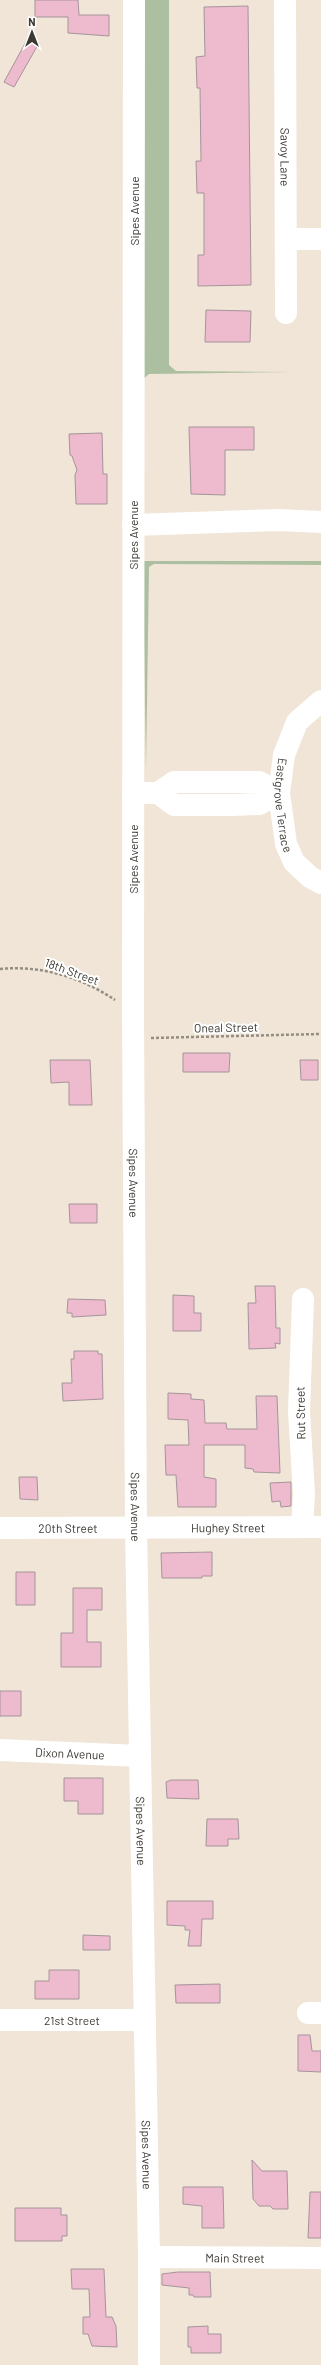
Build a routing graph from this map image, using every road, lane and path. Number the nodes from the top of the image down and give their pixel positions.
1 (134, 0) edge
2 (285, 0) edge
3 (286, 238) junction
4 (321, 239) edge
5 (286, 313) dead end
6 (321, 522) edge
7 (133, 525) junction
8 (321, 701) edge
9 (207, 782) junction
10 (279, 793) junction
11 (133, 794) junction
12 (158, 794) junction
13 (207, 804) junction
14 (321, 884) edge
15 (0, 969) edge
16 (133, 1011) junction
17 (320, 1034) dead end
18 (133, 1039) junction
19 (302, 1299) dead end
20 (312, 1527) edge
21 (0, 1528) edge
22 (136, 1528) junction
23 (0, 1750) edge
24 (140, 1756) junction
25 (0, 2020) edge
26 (145, 2020) junction
27 (149, 2257) junction
28 (321, 2258) edge
29 (149, 2365) edge

1 - 7 street, Sipes Avenue
2 - 3 street, Savoy Lane
3 - 4 street
3 - 5 street, Savoy Lane
6 - 7 street
7 - 11 street, Sipes Avenue
8 - 10 street, Eastgrove Terrace
9 - 10 street
9 - 12 street
9 - 13 street
10 - 13 street
10 - 14 street, Eastgrove Terrace
11 - 12 street
11 - 16 street, Sipes Avenue
12 - 13 street
15 - 16 path, 18th Street
16 - 18 street, Sipes Avenue
17 - 18 path, Oneal Street
18 - 22 street, Sipes Avenue
19 - 20 street, Rut Street
20 - 22 street, Hughey Street
21 - 22 street, 20th Street
22 - 24 street, Sipes Avenue
23 - 24 street, Dixon Avenue
24 - 26 street, Sipes Avenue
25 - 26 street, 21st Street
26 - 27 street, Sipes Avenue
27 - 28 street, Main Street
27 - 29 street, Sipes Avenue

